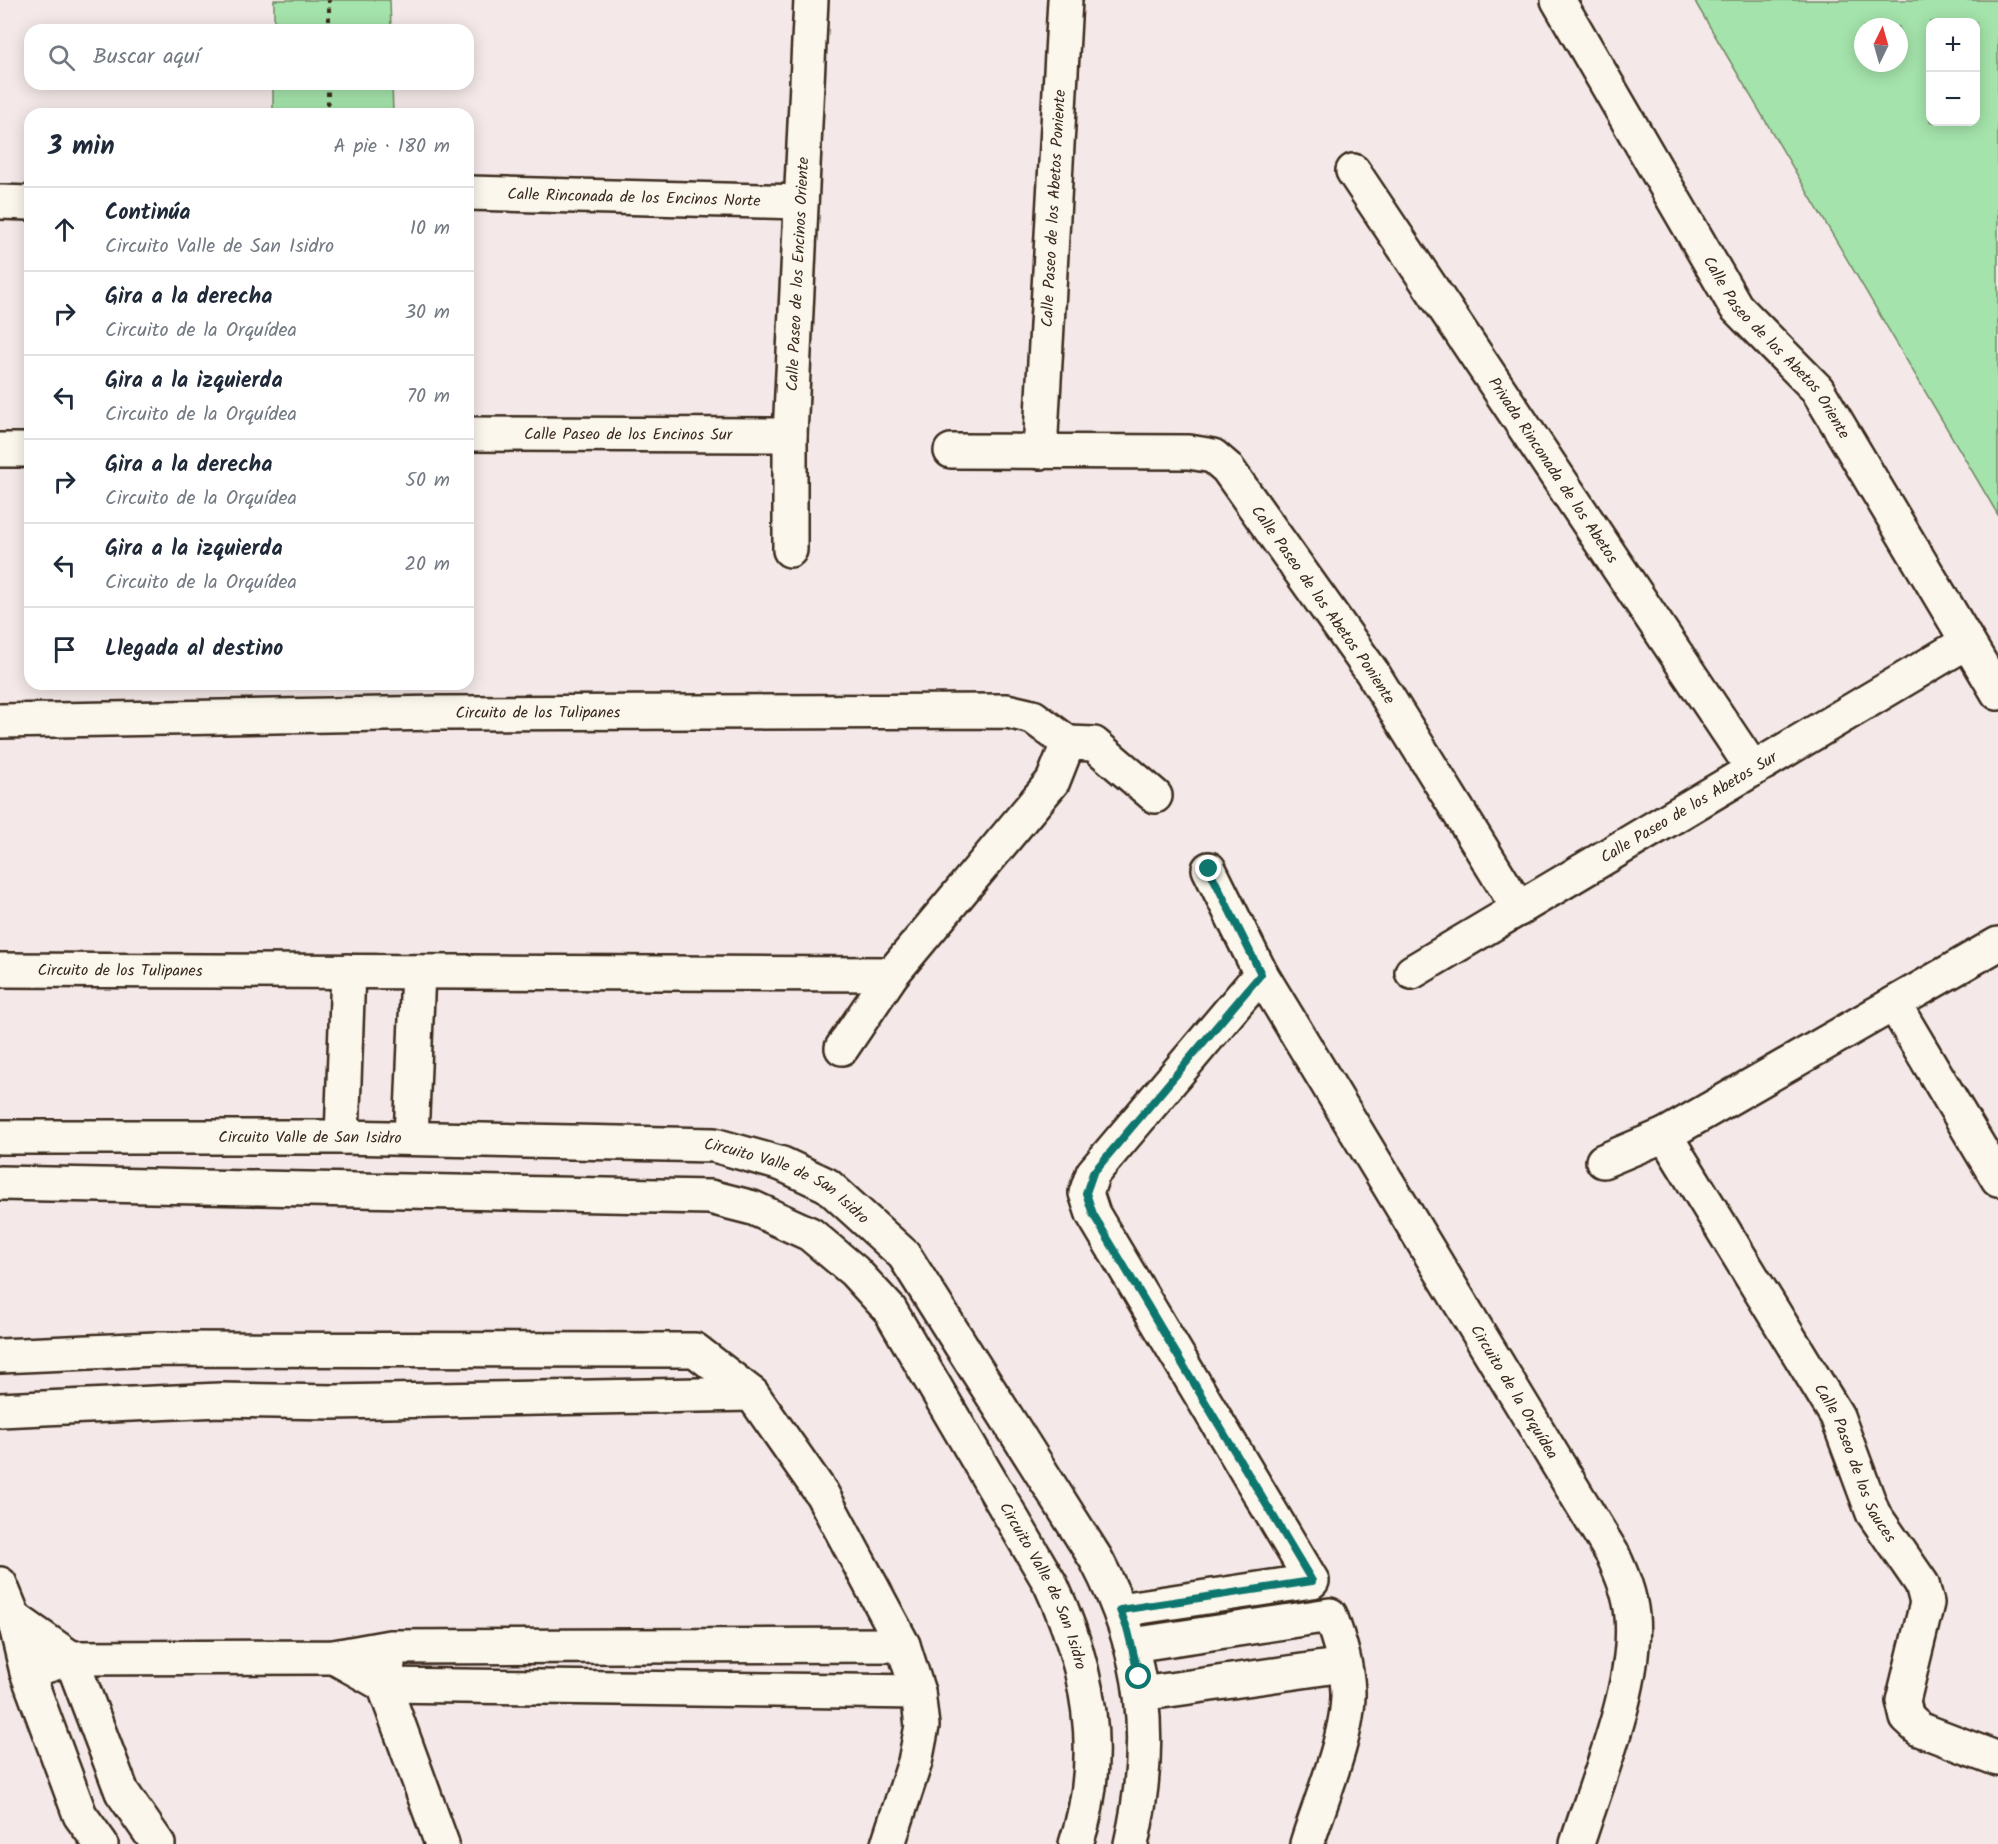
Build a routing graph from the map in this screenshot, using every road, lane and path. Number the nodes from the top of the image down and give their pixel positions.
1 (329, 0) edge
2 (811, 0) edge
3 (1065, 0) edge
4 (1558, 0) edge
5 (329, 24) edge
6 (328, 90) edge
7 (328, 108) edge
8 (1353, 171) dead end
9 (474, 193) edge
10 (0, 202) edge
11 (801, 202) junction
12 (24, 203) edge
13 (474, 434) edge
14 (790, 435) junction
15 (0, 450) edge
16 (24, 450) edge
17 (951, 451) dead end
18 (1040, 452) junction
19 (790, 550) dead end
20 (1967, 642) junction
21 (1998, 693) edge
22 (0, 721) edge
23 (1068, 743) junction
24 (1753, 770) junction
25 (1155, 796) dead end
26 (1209, 869) dead end
27 (1519, 909) junction
28 (1998, 944) edge
29 (0, 970) edge
30 (348, 971) junction
31 (418, 972) junction
32 (1412, 972) dead end
33 (892, 974) junction
34 (1261, 974) junction
35 (1894, 1004) junction
36 (842, 1048) dead end
37 (1665, 1135) junction
38 (0, 1137) edge
39 (342, 1137) junction
40 (411, 1138) junction
41 (1603, 1161) dead end
42 (1998, 1179) edge
43 (0, 1183) edge
44 (947, 1325) junction
45 (911, 1346) junction
46 (343, 1350) junction
47 (0, 1356) edge
48 (752, 1394) junction
49 (334, 1402) junction
50 (0, 1410) edge
51 (0, 1584) edge
52 (1120, 1610) junction
53 (14, 1618) junction
54 (903, 1645) junction
55 (1132, 1645) junction
56 (632, 1646) junction
57 (390, 1647) junction
58 (334, 1657) junction
59 (71, 1658) junction
60 (1344, 1665) junction
61 (27, 1672) junction
62 (384, 1685) junction
63 (639, 1688) junction
64 (918, 1692) junction
65 (1141, 1694) junction
66 (1998, 1759) edge
67 (101, 1844) edge
68 (158, 1844) edge
69 (442, 1844) edge
70 (888, 1844) edge
71 (1076, 1844) edge
72 (1131, 1844) edge
73 (1307, 1844) edge
74 (1577, 1844) edge

1 - 5 path
2 - 11 street, Calle Paseo de los Encinos Oriente
3 - 18 street, Calle Paseo de los Abetos Poniente
4 - 20 street, Calle Paseo de los Abetos Oriente
6 - 7 path
8 - 24 street, Privada Rinconada de los Abetos
9 - 11 street, Calle Rinconada de los Encinos Norte
10 - 12 street
11 - 14 street, Calle Paseo de los Encinos Oriente
13 - 14 street, Calle Paseo de los Encinos Sur
14 - 19 street, Calle Paseo de los Encinos Oriente
15 - 16 street
17 - 18 street, Calle Paseo de los Abetos Poniente
18 - 27 street, Calle Paseo de los Abetos Poniente
20 - 21 street, Calle Paseo de los Abetos Oriente
20 - 24 street, Calle Paseo de los Abetos Sur
22 - 23 street, Circuito de los Tulipanes
23 - 25 street, Circuito de los Tulipanes
23 - 33 street
24 - 27 street, Calle Paseo de los Abetos Sur
26 - 34 street, Circuito de la Orquídea
27 - 32 street, Calle Paseo de los Abetos Sur
28 - 35 street
29 - 30 street, Circuito de los Tulipanes
30 - 31 street, Circuito de los Tulipanes
30 - 39 street
31 - 33 street, Circuito de los Tulipanes
31 - 40 street
33 - 36 street
34 - 52 street
34 - 74 street, Circuito de la Orquídea
35 - 37 street
35 - 42 street
37 - 41 street
37 - 66 street, Calle Paseo de los Sauces
38 - 39 street, Circuito Valle de San Isidro
39 - 40 street, Circuito Valle de San Isidro
40 - 44 street, Circuito Valle de San Isidro
43 - 45 street, Circuito Valle de San Isidro
44 - 45 street
44 - 52 street, Circuito Valle de San Isidro
45 - 71 street, Circuito Valle de San Isidro
46 - 47 street
46 - 48 street
46 - 49 street
48 - 49 street
48 - 54 street
49 - 50 street
51 - 53 street
52 - 55 street, Circuito Valle de San Isidro
53 - 59 street
53 - 61 street
54 - 56 street
54 - 64 street
55 - 60 street
55 - 65 street, Circuito Valle de San Isidro
56 - 57 street
56 - 63 street
57 - 58 street
57 - 62 street
58 - 59 street
58 - 62 street
59 - 61 street
59 - 68 street
60 - 65 street
60 - 73 street
61 - 67 street
62 - 63 street
62 - 69 street
63 - 64 street
64 - 70 street
65 - 72 street, Circuito Valle de San Isidro

